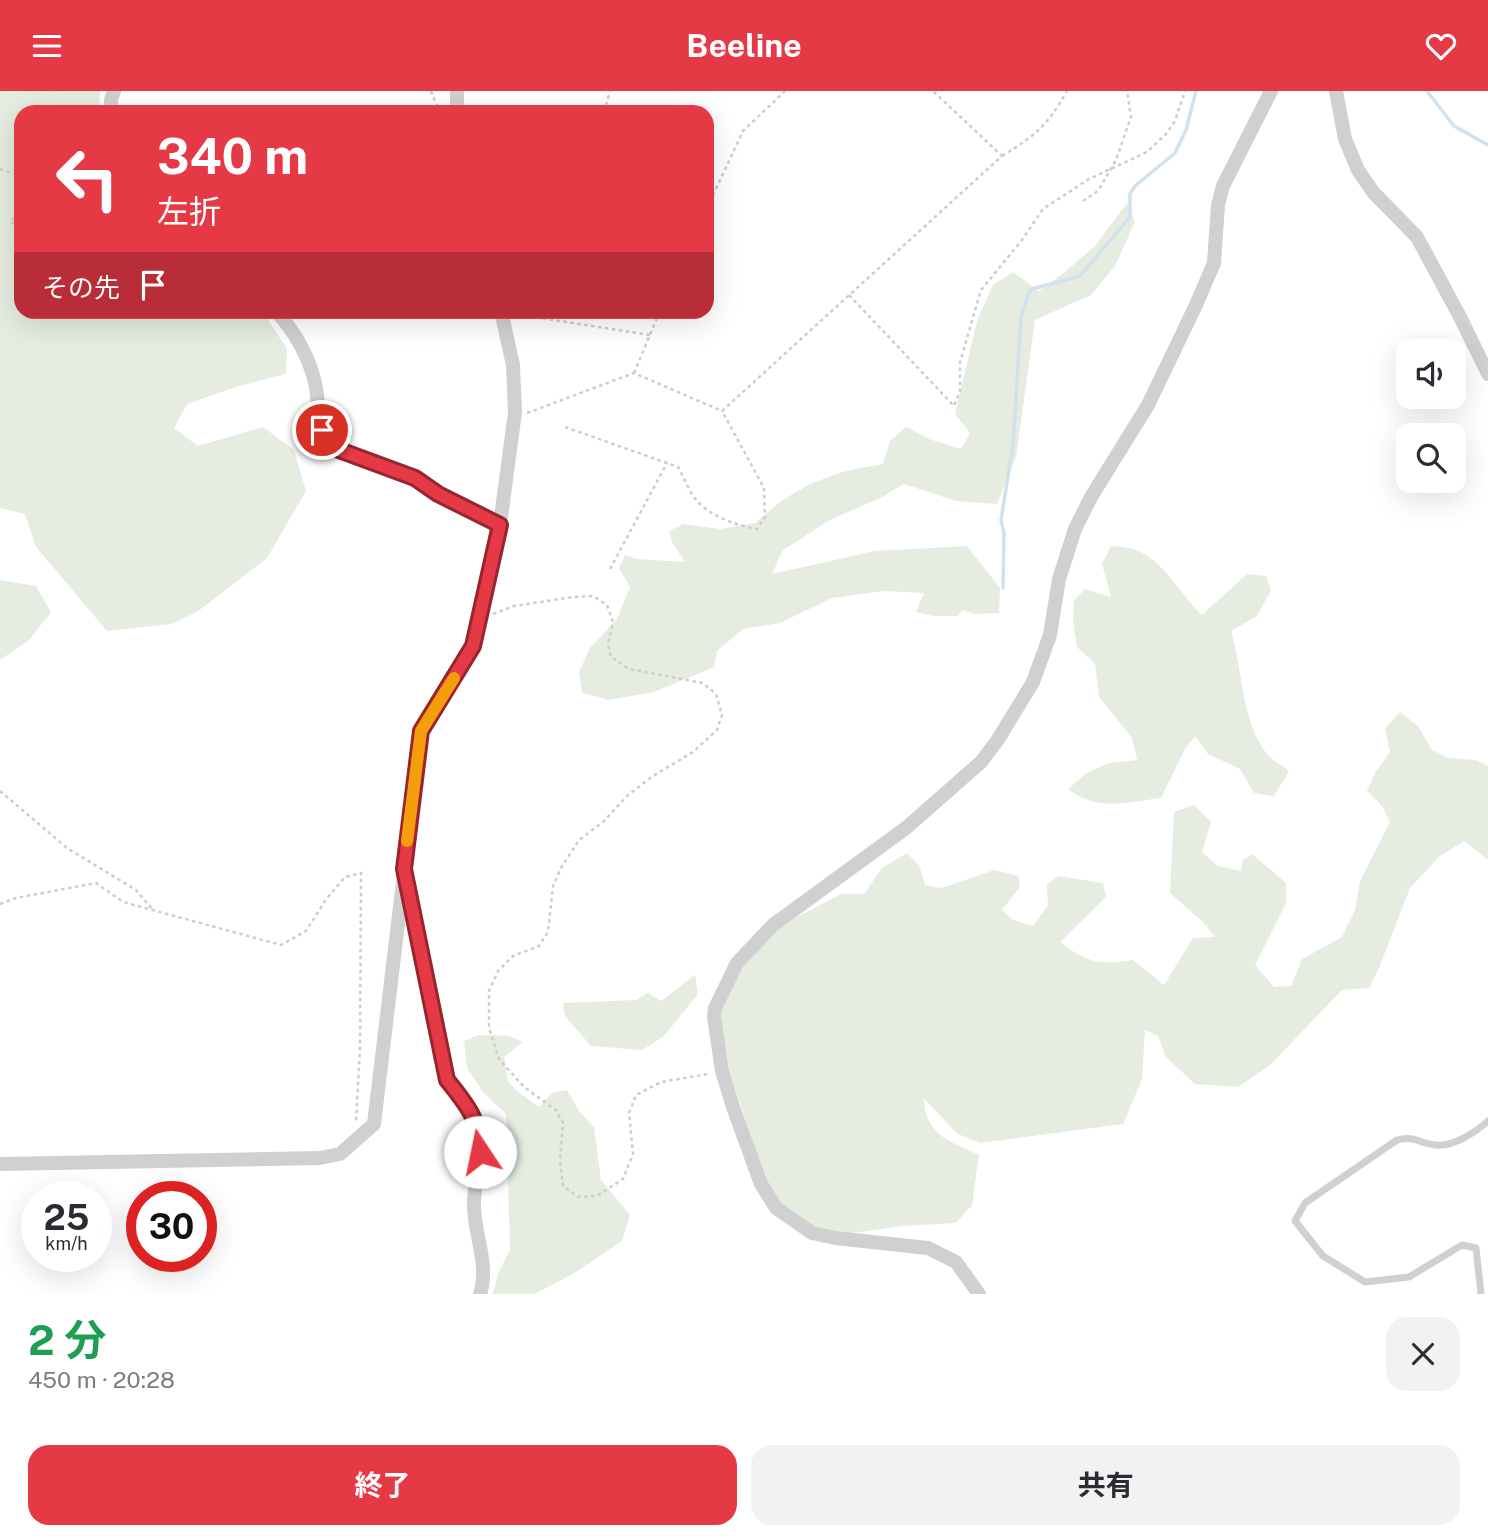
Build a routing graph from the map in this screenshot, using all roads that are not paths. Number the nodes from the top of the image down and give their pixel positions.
1 (1271, 91) edge
2 (1336, 91) edge
3 (283, 319) edge
4 (503, 319) edge
5 (1488, 374) edge
6 (500, 525) junction
7 (404, 869) junction
8 (1488, 1121) edge
9 (0, 1164) edge
10 (480, 1294) edge
11 (979, 1294) edge
12 (1481, 1294) edge

1 - 11 street
2 - 5 street
3 - 6 street
4 - 6 street
6 - 7 street
7 - 9 street
7 - 10 street
8 - 12 lane

